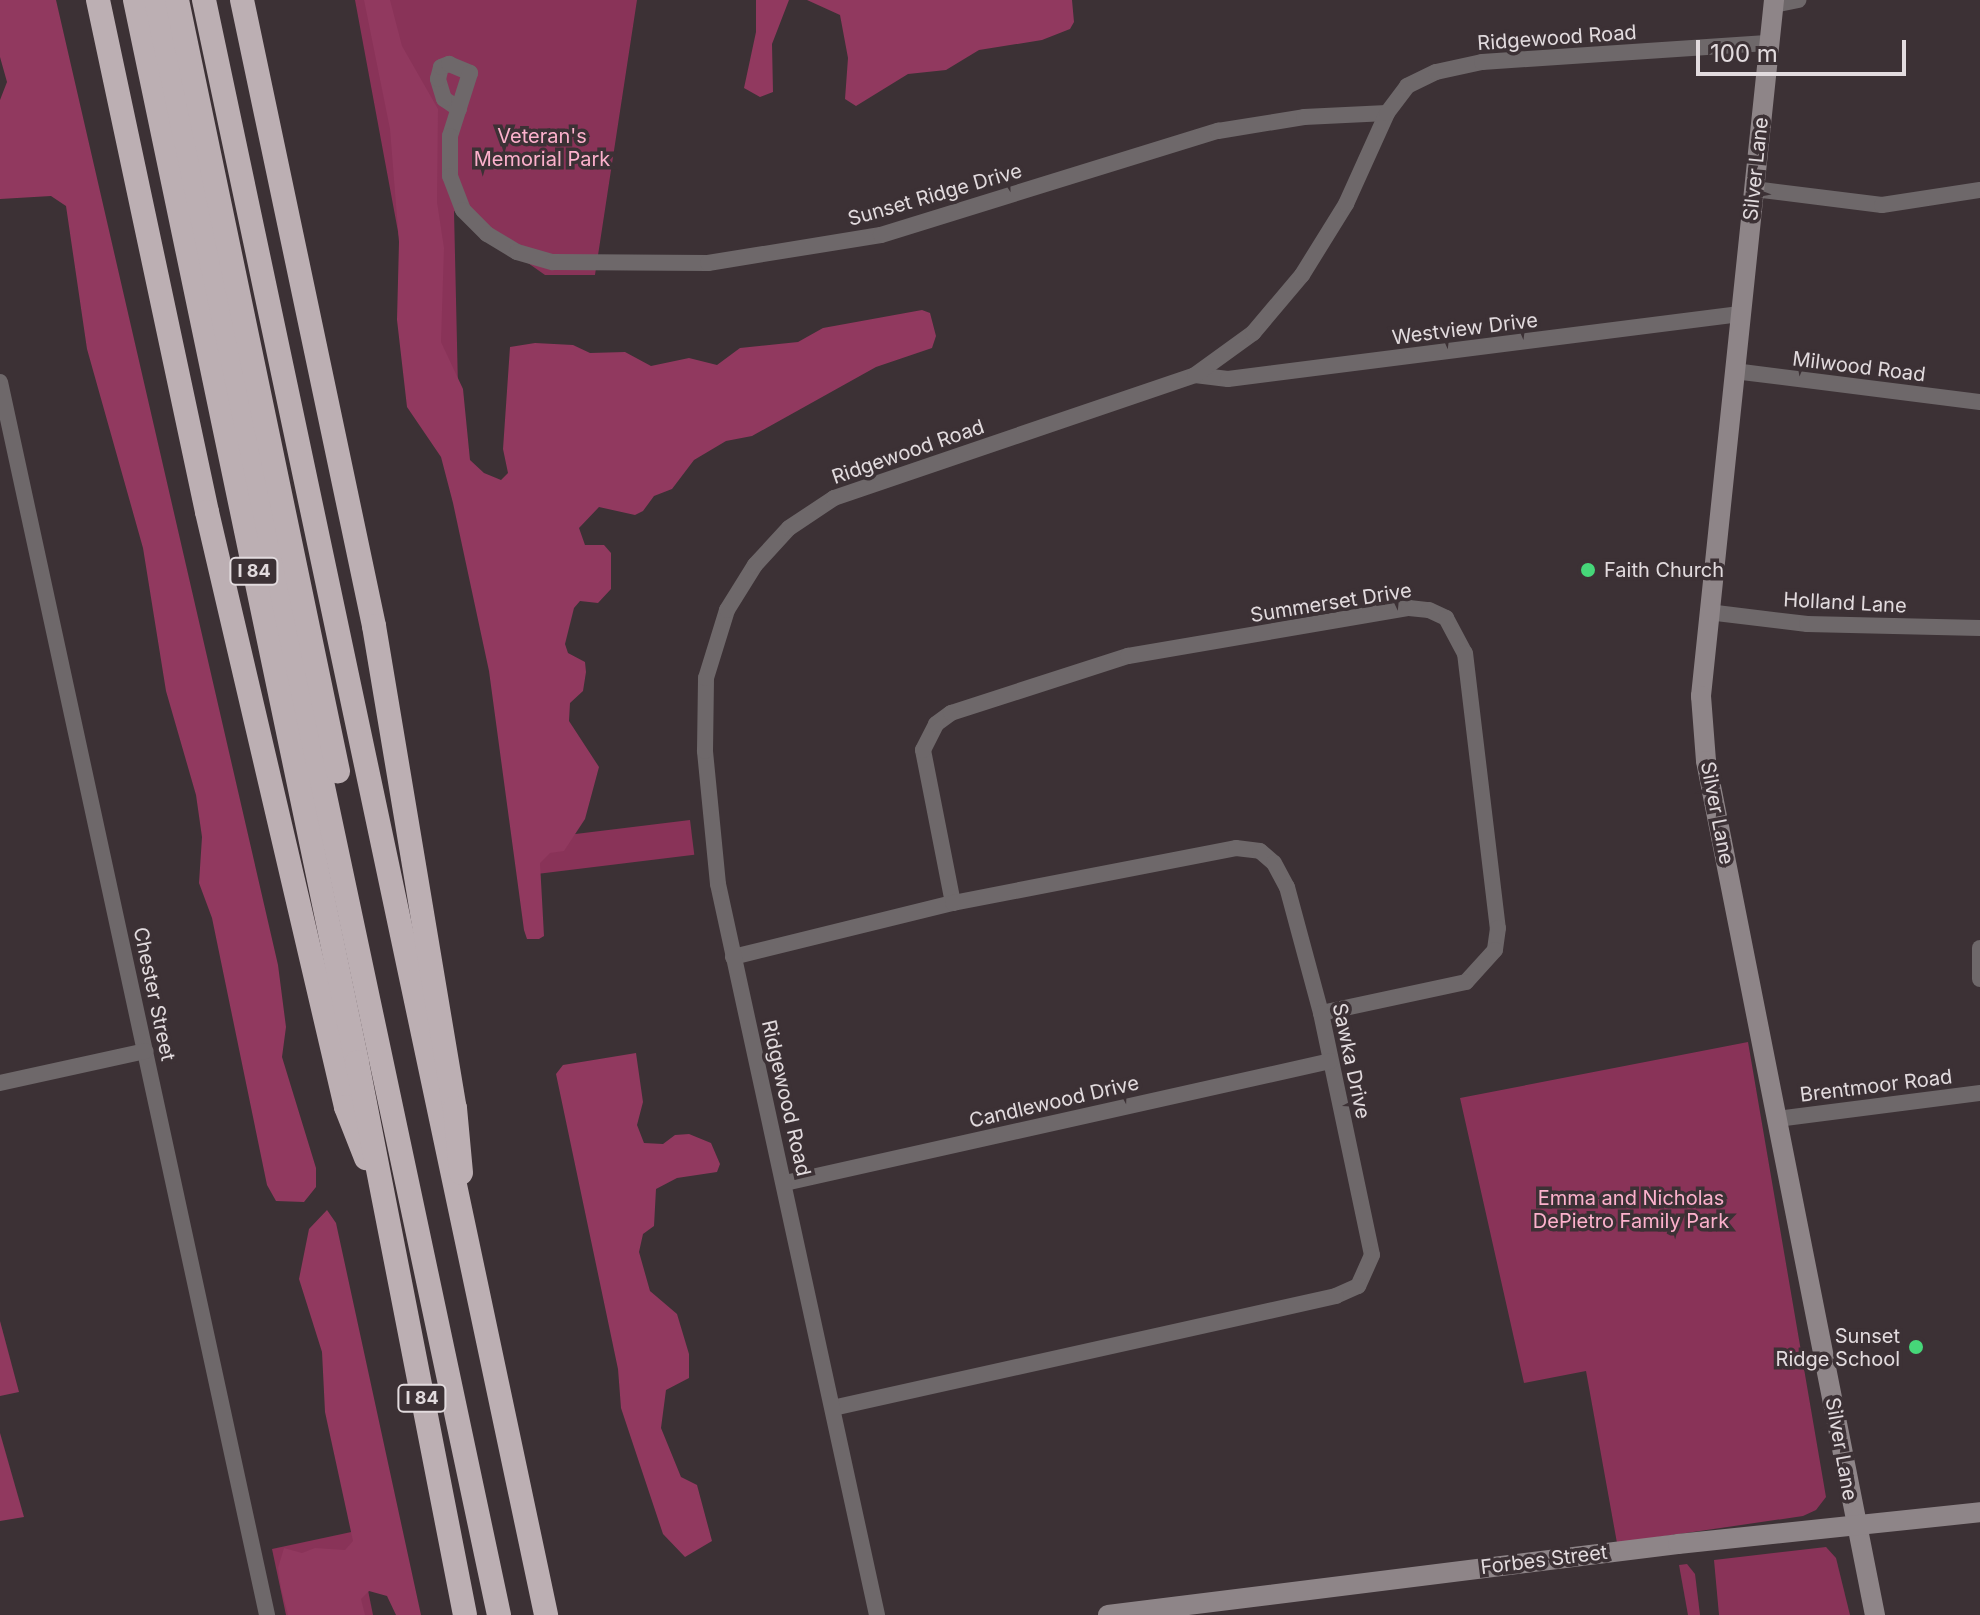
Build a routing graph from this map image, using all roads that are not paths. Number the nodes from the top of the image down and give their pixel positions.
1 (98, 0) edge
2 (135, 0) edge
3 (156, 0) edge
4 (177, 0) edge
5 (204, 0) edge
6 (242, 0) edge
7 (1798, 0) edge
8 (1774, 3) edge
9 (1770, 43) junction
10 (459, 109) dead end
11 (1387, 113) junction
12 (1754, 189) junction
13 (1980, 190) edge
14 (1740, 314) junction
15 (1734, 371) junction
16 (1195, 375) junction
17 (0, 382) edge
18 (1980, 402) edge
19 (286, 611) junction
20 (1708, 612) junction
21 (1980, 628) edge
22 (953, 903) junction
23 (1980, 948) edge
24 (733, 957) junction
25 (1980, 979) edge
26 (1321, 1013) junction
27 (146, 1051) junction
28 (1331, 1061) junction
29 (0, 1083) edge
30 (1980, 1093) edge
31 (1777, 1119) junction
32 (373, 1142) junction
33 (380, 1180) junction
34 (785, 1183) junction
35 (460, 1224) junction
36 (833, 1408) junction
37 (1980, 1512) edge
38 (1854, 1524) junction
39 (267, 1615) edge
40 (465, 1615) edge
41 (499, 1615) edge
42 (515, 1615) edge
43 (546, 1615) edge
44 (877, 1615) edge
45 (1108, 1615) edge
46 (1875, 1615) edge

1 - 33 highway
2 - 32 highway, I 84
3 - 19 highway
4 - 42 highway
5 - 35 highway
6 - 35 highway
7 - 8 street
8 - 9 main road, Silver Lane
9 - 11 street, Ridgewood Road
9 - 12 main road, Silver Lane
10 - 11 street, Sunset Ridge Drive
11 - 16 street, Ridgewood Road
12 - 13 street
12 - 14 main road, Silver Lane
14 - 15 main road, Silver Lane
14 - 16 street, Westview Drive
15 - 18 street, Milwood Road
15 - 20 main road, Silver Lane
16 - 24 street, Ridgewood Road
17 - 27 street, Chester Street
19 - 32 highway
19 - 41 highway
20 - 21 street, Holland Lane
20 - 31 main road, Silver Lane
22 - 24 street, Sawka Drive
22 - 26 street, Sawka Drive
22 - 26 street, Summerset Drive
23 - 25 street
24 - 34 street, Ridgewood Road
26 - 28 street, Sawka Drive
27 - 29 street
27 - 39 street, Chester Street
28 - 34 street, Candlewood Drive
28 - 36 street, Sawka Drive
30 - 31 street, Brentmoor Road
31 - 38 main road, Silver Lane
32 - 33 highway, I 84
33 - 40 highway, I 84
34 - 36 street, Ridgewood Road
35 - 43 highway
36 - 44 street, Ridgewood Road
37 - 38 main road, Forbes Street
38 - 45 main road, Forbes Street
38 - 46 main road, Silver Lane

